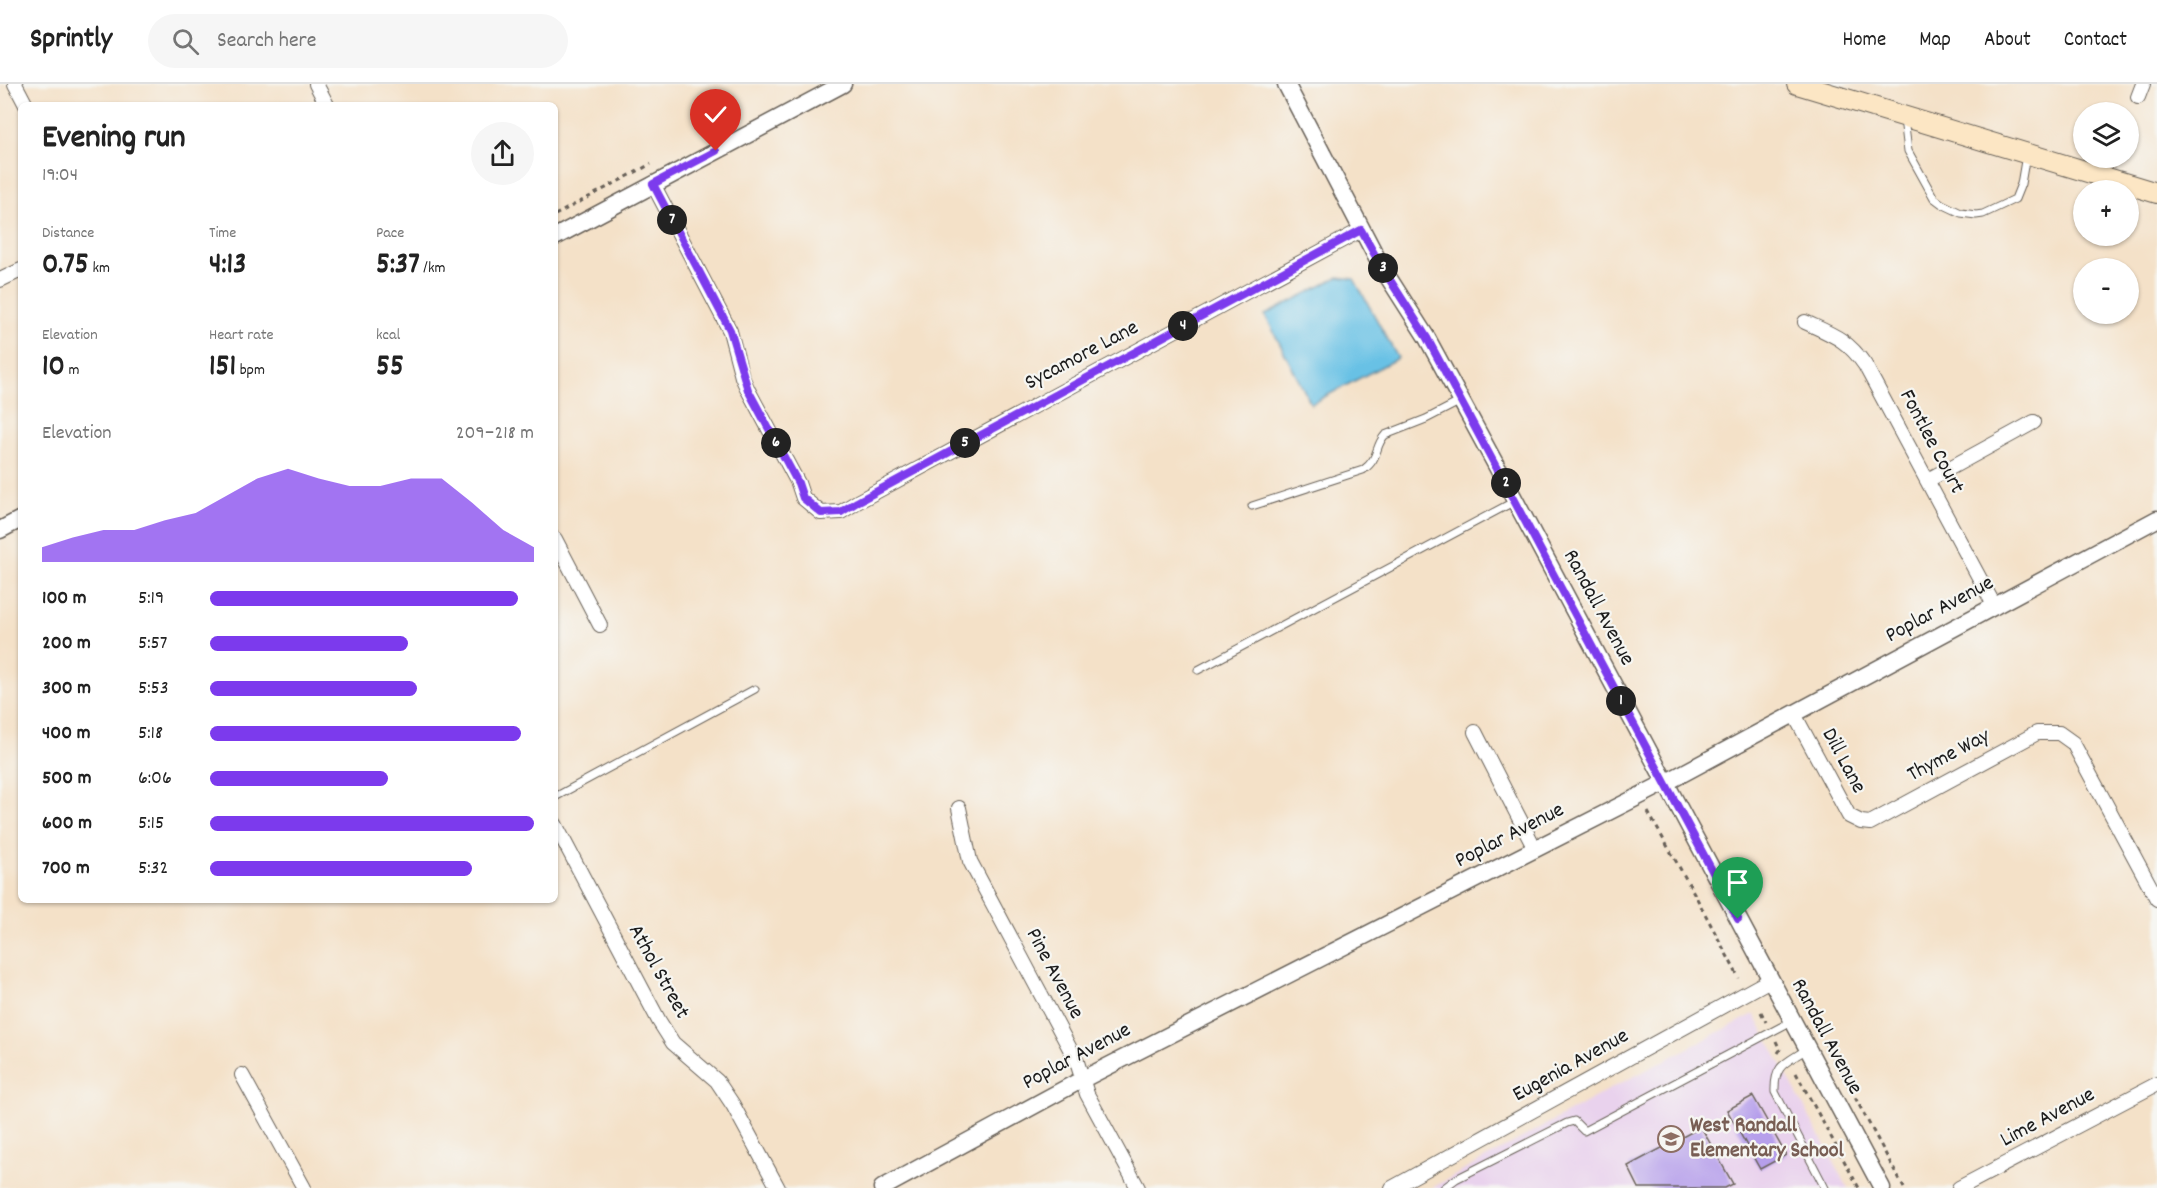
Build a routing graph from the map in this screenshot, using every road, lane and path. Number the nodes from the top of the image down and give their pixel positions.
1 (15, 84) edge
2 (316, 84) edge
3 (843, 84) edge
4 (1286, 84) edge
5 (1797, 84) edge
6 (24, 102) edge
7 (325, 102) edge
8 (1904, 116) junction
9 (2026, 153) junction
10 (651, 164) dead end
11 (653, 184) junction
12 (2157, 193) edge
13 (558, 213) edge
14 (1361, 230) junction
15 (558, 235) edge
16 (18, 271) edge
17 (0, 280) edge
18 (1805, 322) dead end
19 (1461, 401) junction
20 (2034, 422) dead end
21 (1928, 480) junction
22 (1515, 501) junction
23 (1252, 506) dead end
24 (2157, 519) edge
25 (18, 521) edge
26 (0, 530) edge
27 (558, 545) edge
28 (1995, 607) junction
29 (600, 625) dead end
30 (1198, 670) dead end
31 (755, 689) dead end
32 (1794, 714) junction
33 (1475, 732) dead end
34 (1665, 783) junction
35 (558, 795) edge
36 (959, 808) dead end
37 (1648, 812) dead end
38 (1861, 822) joint
39 (558, 830) edge
40 (1535, 849) junction
41 (2157, 899) edge
42 (1739, 978) dead end
43 (1770, 980) junction
44 (1813, 989) dead end
45 (1801, 999) dead end
46 (1792, 1021) junction
47 (1824, 1041) dead end
48 (1807, 1049) junction
49 (1797, 1073) dead end
50 (242, 1075) dead end
51 (1083, 1079) junction
52 (2157, 1084) edge
53 (889, 1186) edge
54 (304, 1188) edge
55 (777, 1188) edge
56 (1138, 1188) edge
57 (1392, 1188) edge
58 (1443, 1188) edge
59 (1825, 1188) edge
60 (1859, 1188) edge
61 (1882, 1188) edge
62 (1904, 1188) edge
63 (1959, 1188) edge

1 - 6 street
2 - 7 street
3 - 11 street
4 - 14 street, Randall Avenue
5 - 8 main road
8 - 9 main road
8 - 9 lane
9 - 12 main road
10 - 13 path
11 - 14 street, Sycamore Lane
11 - 15 street
14 - 19 street, Randall Avenue
16 - 17 street
18 - 21 street, Fontlee Court
19 - 22 street, Randall Avenue
19 - 23 lane
20 - 21 street
21 - 28 street, Fontlee Court
22 - 30 lane
22 - 34 street, Randall Avenue
24 - 28 street, Poplar Avenue
25 - 26 street
27 - 29 street
28 - 32 street, Poplar Avenue
31 - 35 lane
32 - 34 street, Poplar Avenue
32 - 38 street, Dill Lane
33 - 40 street
34 - 40 street, Poplar Avenue
34 - 43 street, Randall Avenue
36 - 51 street, Pine Avenue
37 - 42 path
38 - 41 street, Thyme Way
39 - 55 street, Athol Street
40 - 51 street, Poplar Avenue
43 - 46 street, Randall Avenue
43 - 57 street, Eugenia Avenue
44 - 45 path
46 - 48 street, Randall Avenue
46 - 58 lane
47 - 62 path
48 - 59 lane
48 - 61 street, Randall Avenue
49 - 60 path
50 - 54 street
51 - 53 street, Poplar Avenue
51 - 56 street, Pine Avenue
52 - 63 street, Lime Avenue

